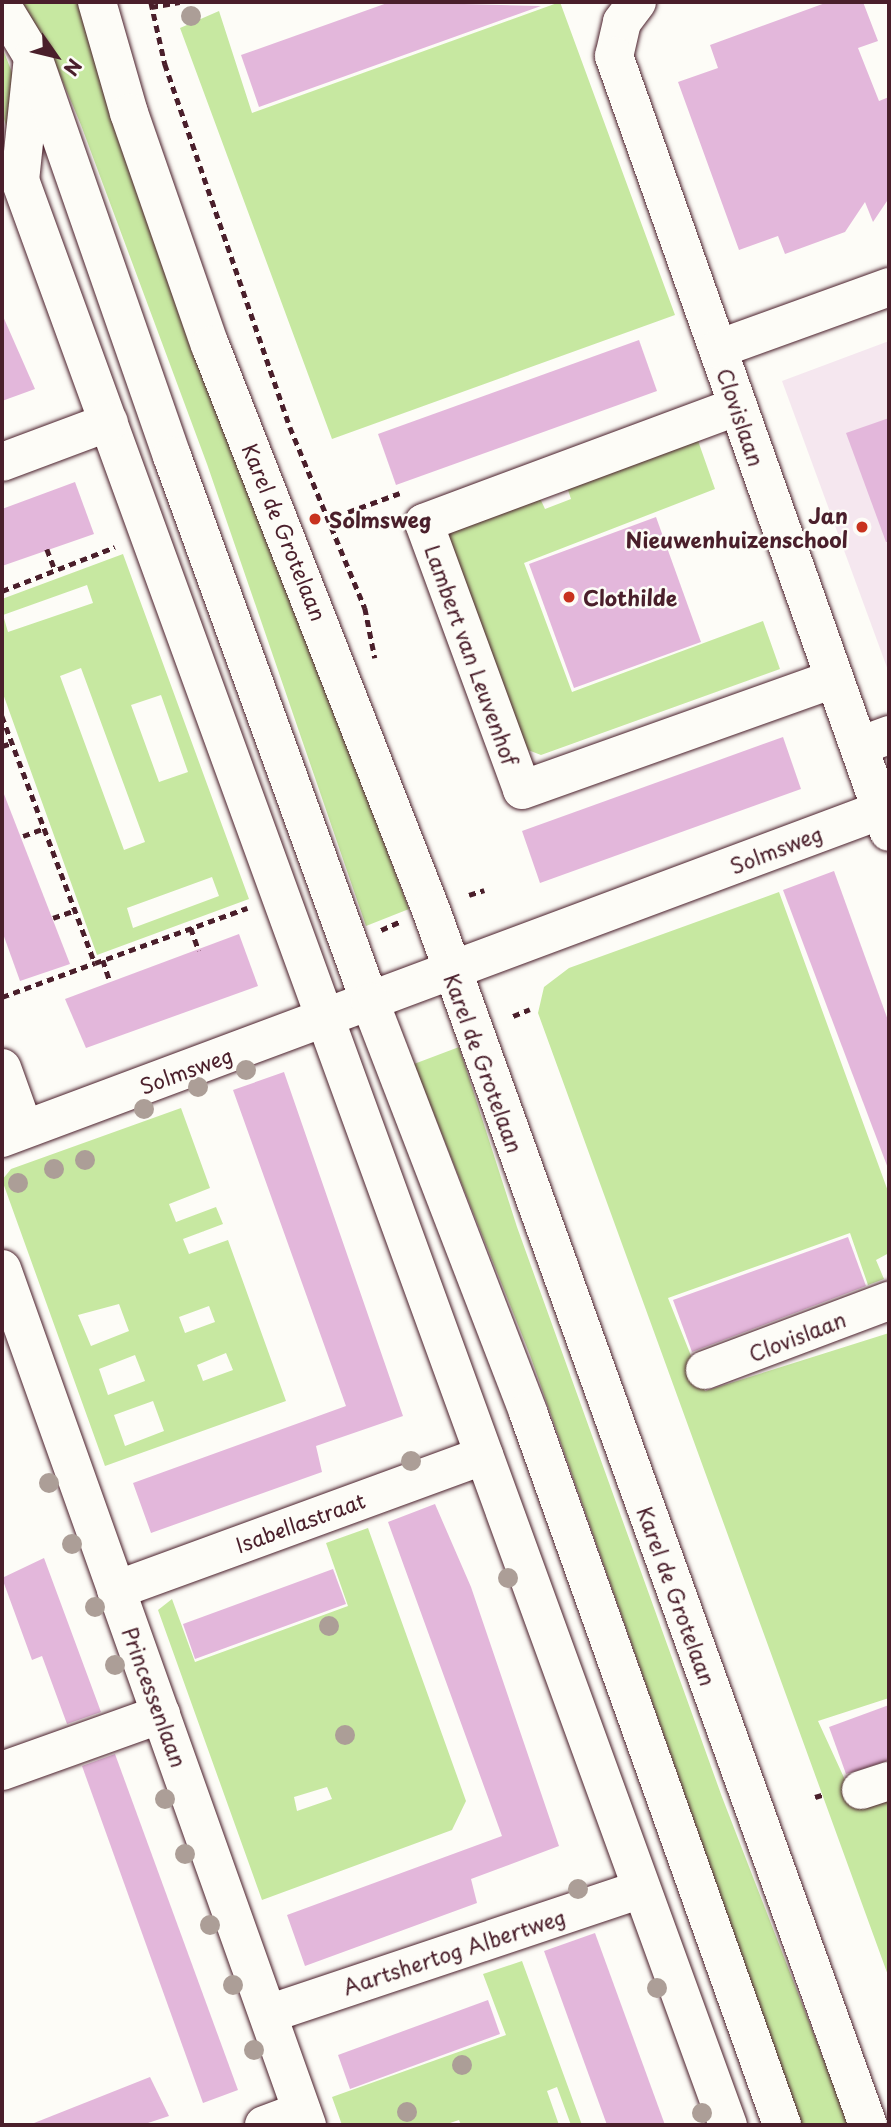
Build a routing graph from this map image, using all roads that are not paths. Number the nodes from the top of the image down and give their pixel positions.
1 (97, 2) edge
2 (637, 2) edge
3 (2, 6) edge
4 (33, 57) junction
5 (889, 287) edge
6 (718, 349) junction
7 (738, 407) junction
8 (109, 422) junction
9 (2, 462) edge
10 (834, 679) junction
11 (874, 741) edge
12 (885, 822) edge
13 (451, 972) junction
14 (370, 1002) junction
15 (324, 1019) junction
16 (2, 1068) edge
17 (13, 1133) edge
18 (2, 1269) edge
19 (889, 1301) edge
20 (705, 1370) dead end
21 (484, 1455) junction
22 (116, 1590) junction
23 (161, 1714) junction
24 (2, 1771) edge
25 (641, 1889) junction
26 (268, 2014) junction
27 (304, 2118) edge
28 (264, 2125) edge
29 (727, 2125) edge
30 (782, 2125) edge
31 (868, 2125) edge

1 - 13 street, Karel de Grotelaan
2 - 6 street, Clovislaan
3 - 4 street
4 - 8 street
4 - 14 street
5 - 6 street
6 - 7 street, Clovislaan
7 - 10 street, Clovislaan
7 - 10 street, Lambert van Leuvenhof
8 - 9 street
8 - 15 street
10 - 11 street, Clovislaan
11 - 12 street, Clovislaan
12 - 13 street, Solmsweg
13 - 14 street, Solmsweg
13 - 31 street, Karel de Grotelaan
14 - 15 street, Solmsweg
14 - 30 street
15 - 17 street, Solmsweg
15 - 21 street
16 - 17 street
18 - 22 street, Princessenlaan
19 - 20 street, Clovislaan
21 - 22 street, Isabellastraat
21 - 25 street
22 - 23 street, Princessenlaan
23 - 24 street
23 - 26 street, Princessenlaan
25 - 26 street, Aartshertog Albertweg
25 - 29 street
26 - 27 street, Princessenlaan
27 - 28 street

